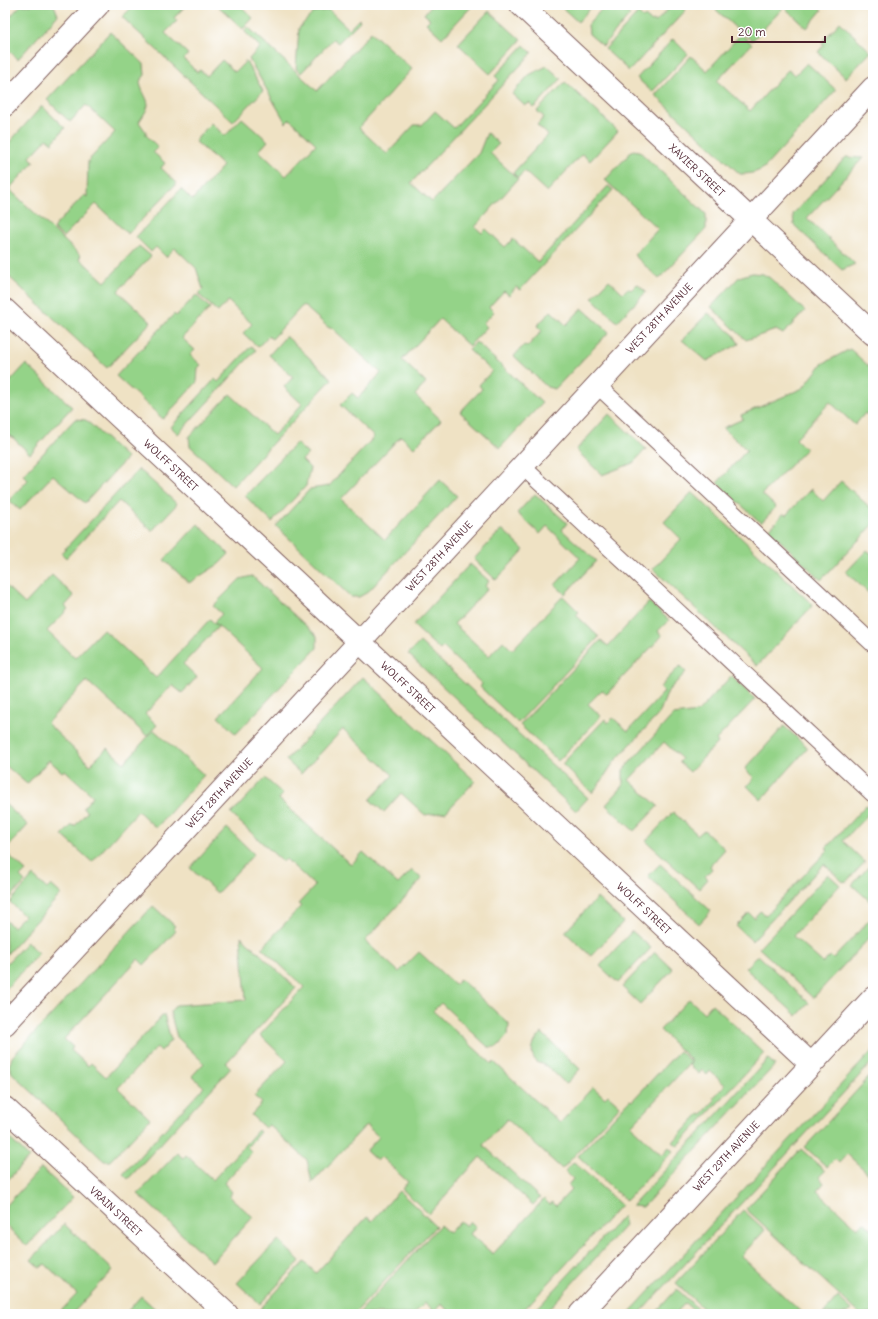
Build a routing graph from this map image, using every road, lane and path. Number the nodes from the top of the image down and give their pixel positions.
1 (98, 5) edge
2 (521, 5) edge
3 (873, 88) edge
4 (5, 105) edge
5 (750, 220) junction
6 (5, 310) edge
7 (873, 334) edge
8 (597, 385) junction
9 (522, 466) junction
10 (359, 641) junction
11 (873, 644) edge
12 (873, 794) edge
13 (873, 998) edge
14 (5, 1024) edge
15 (811, 1064) junction
16 (5, 1108) edge
17 (227, 1314) edge
18 (580, 1314) edge

1 - 4 street
2 - 5 street, XAVIER STREET
3 - 5 street, WEST 28TH AVENUE
5 - 7 street, XAVIER STREET
5 - 8 street, WEST 28TH AVENUE
6 - 10 street, WOLFF STREET
8 - 9 street, WEST 28TH AVENUE
8 - 11 lane
9 - 10 street, WEST 28TH AVENUE
9 - 12 lane
10 - 14 street, WEST 28TH AVENUE
10 - 15 street, WOLFF STREET
13 - 15 street, WEST 29TH AVENUE
15 - 18 street, WEST 29TH AVENUE
16 - 17 street, VRAIN STREET

